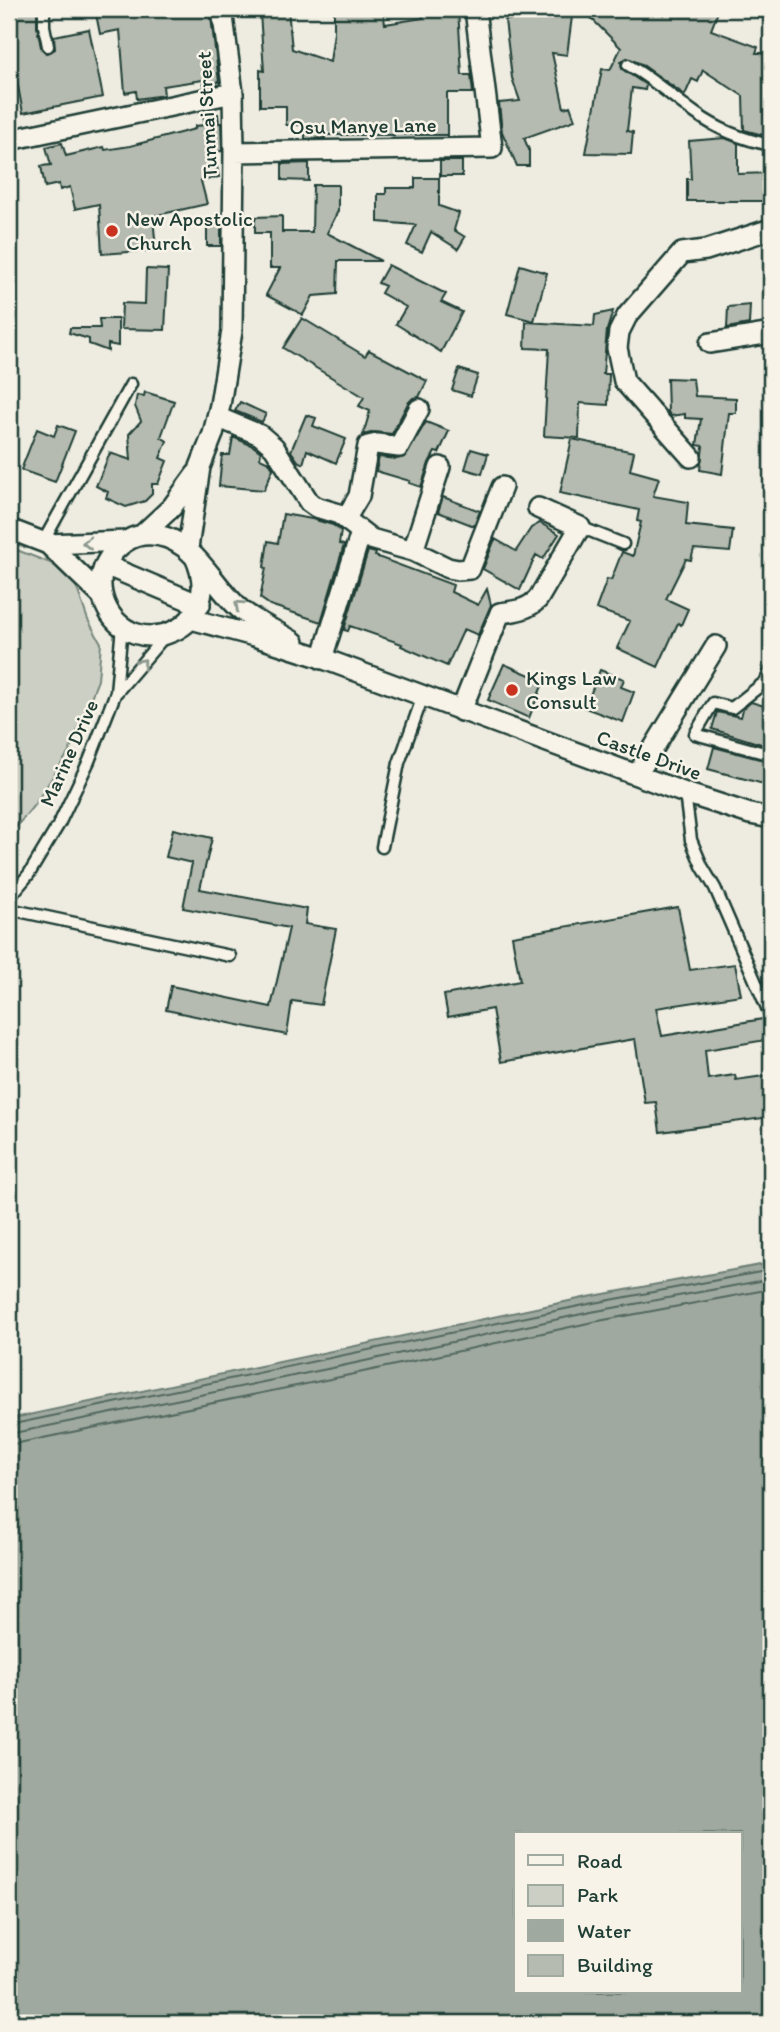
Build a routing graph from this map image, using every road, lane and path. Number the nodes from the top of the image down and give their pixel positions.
1 (44, 9) edge
2 (222, 9) edge
3 (475, 9) edge
4 (48, 46) dead end
5 (628, 65) dead end
6 (233, 93) junction
7 (9, 140) edge
8 (771, 145) edge
9 (234, 152) junction
10 (771, 229) edge
11 (771, 333) edge
12 (710, 343) dead end
13 (131, 384) dead end
14 (419, 409) dead end
15 (217, 418) junction
16 (691, 457) dead end
17 (200, 467) junction
18 (440, 467) dead end
19 (502, 487) dead end
20 (538, 508) dead end
21 (346, 518) junction
22 (580, 527) junction
23 (9, 529) edge
24 (361, 532) junction
25 (134, 538) junction
26 (45, 543) junction
27 (623, 544) dead end
28 (413, 551) junction
29 (191, 552) junction
30 (105, 565) junction
31 (102, 596) junction
32 (195, 612) junction
33 (122, 626) junction
34 (167, 634) junction
35 (716, 646) dead end
36 (319, 657) junction
37 (771, 670) edge
38 (768, 683) edge
39 (117, 692) junction
40 (423, 696) junction
41 (461, 711) junction
42 (771, 755) edge
43 (638, 775) junction
44 (685, 793) junction
45 (771, 818) edge
46 (382, 847) dead end
47 (9, 898) edge
48 (9, 909) edge
49 (230, 956) dead end
50 (771, 1017) edge

1 - 4 lane
2 - 6 street, Tunmai Street
3 - 9 street, Osu Manye Lane
5 - 8 lane
6 - 7 street
6 - 9 street, Tunmai Street
9 - 15 street, Tunmai Street
10 - 16 street
11 - 12 street
13 - 26 lane
14 - 21 street
15 - 17 street, Tunmai Street
15 - 21 street
17 - 25 street, Tunmai Street
17 - 29 street, Tunmai Street
18 - 28 street
19 - 28 street
20 - 22 street
21 - 24 street
22 - 27 lane
22 - 41 street
23 - 26 street
24 - 28 street
24 - 36 street
25 -> 26 street
25 - 29 street
25 - 30 street, Tunmai Street
26 - 31 street
29 - 32 street
36 -> 29 street, Castle Drive
30 - 31 street
30 - 32 street, Castle Drive
31 - 33 street
32 - 34 street
32 - 36 street, Castle Drive
33 - 34 street
33 - 39 lane, Marine Drive
39 -> 34 lane, Marine Drive
35 - 43 street
36 - 40 street, Castle Drive
37 - 38 lane
38 - 42 lane
39 - 47 lane, Marine Drive
40 - 41 street, Castle Drive
40 - 46 lane
41 - 43 street, Castle Drive
43 - 44 street, Castle Drive
44 - 45 street, Castle Drive
44 - 50 lane
48 - 49 lane

